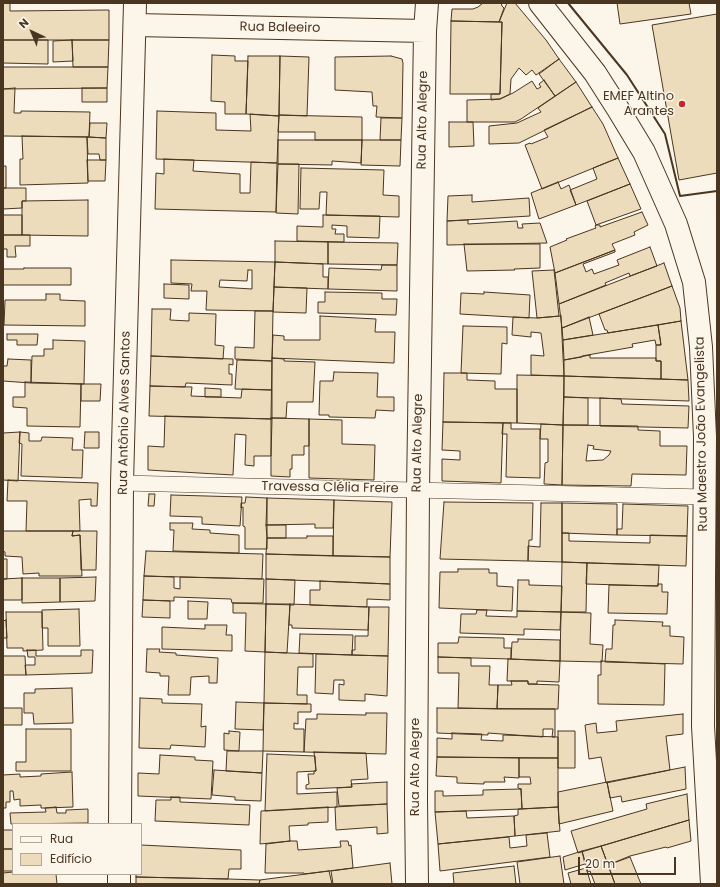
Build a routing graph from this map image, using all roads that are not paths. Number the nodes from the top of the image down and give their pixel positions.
1 (135, 3) edge
2 (427, 3) edge
3 (540, 3) edge
4 (135, 25) junction
5 (425, 31) junction
6 (122, 483) junction
7 (418, 490) junction
8 (705, 497) junction
9 (120, 823) edge
10 (417, 884) edge
11 (712, 884) edge

1 - 4 street, Rua Antônio Alves Santos
2 - 5 street, Rua Alto Alegre
3 - 8 street, Rua Maestro João Evangelista
4 - 5 street, Rua Baleeiro
4 - 6 street, Rua Antônio Alves Santos
5 - 7 street, Rua Alto Alegre
6 - 7 lane, Travessa Clélia Freire
6 - 9 street, Rua Antônio Alves Santos
7 - 8 lane, Travessa Clélia Freire
7 - 10 street, Rua Alto Alegre
8 - 11 street, Rua Maestro João Evangelista

